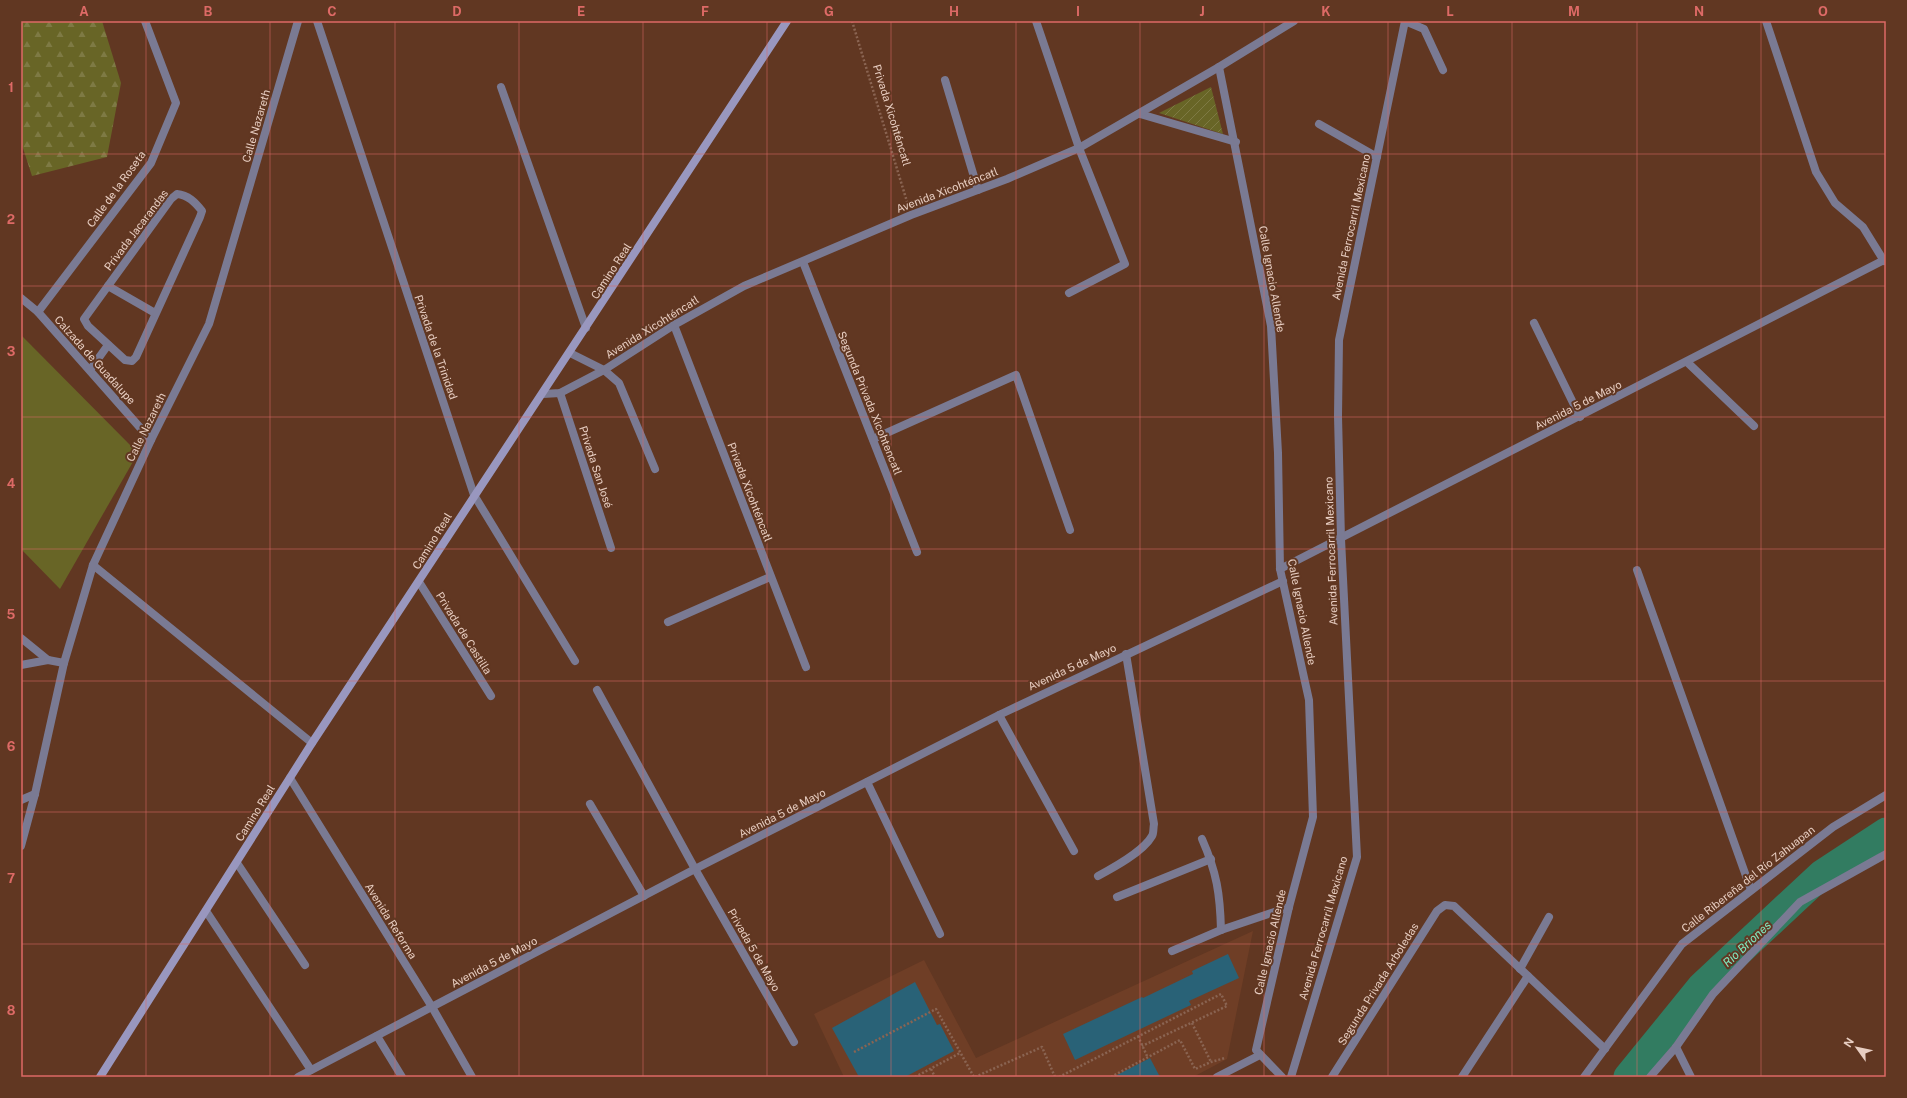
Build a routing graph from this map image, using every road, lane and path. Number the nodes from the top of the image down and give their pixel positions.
1 (146, 21) edge
2 (298, 21) edge
3 (317, 21) edge
4 (787, 21) edge
5 (852, 21) edge
6 (1036, 21) edge
7 (1294, 21) edge
8 (1405, 21) edge
9 (1766, 21) edge
10 (1219, 67) junction
11 (1443, 70) dead end
12 (945, 80) dead end
13 (501, 86) dead end
14 (1140, 114) junction
15 (1319, 124) dead end
16 (1236, 142) junction
17 (1079, 148) junction
18 (1376, 157) junction
19 (978, 190) junction
20 (911, 215) junction
21 (1885, 260) edge
22 (802, 262) junction
23 (108, 286) junction
24 (1069, 293) dead end
25 (21, 298) edge
26 (38, 312) junction
27 (155, 314) junction
28 (1534, 323) dead end
29 (674, 325) junction
30 (586, 328) junction
31 (108, 344) junction
32 (570, 353) junction
33 (1687, 362) junction
34 (90, 370) junction
35 (604, 370) junction
36 (560, 393) junction
37 (543, 394) junction
38 (1580, 416) junction
39 (1754, 426) dead end
40 (873, 439) junction
41 (151, 440) junction
42 (655, 469) dead end
43 (474, 495) junction
44 (1070, 530) dead end
45 (1341, 539) junction
46 (611, 548) dead end
47 (917, 552) dead end
48 (93, 564) junction
49 (1280, 569) junction
50 (1637, 570) dead end
51 (770, 577) junction
52 (1283, 581) junction
53 (419, 582) junction
54 (668, 622) dead end
55 (21, 638) edge
56 (1126, 654) junction
57 (48, 660) junction
58 (575, 661) dead end
59 (64, 663) junction
60 (21, 665) edge
61 (806, 667) dead end
62 (597, 690) dead end
63 (491, 696) dead end
64 (999, 714) junction
65 (312, 743) junction
66 (290, 778) junction
67 (867, 782) junction
68 (35, 794) junction
69 (1886, 795) edge
70 (21, 800) edge
71 (590, 804) dead end
72 (1202, 839) dead end
73 (21, 846) edge
74 (1074, 851) dead end
75 (1886, 854) edge
76 (1211, 859) junction
77 (236, 863) junction
78 (695, 869) junction
79 (1098, 876) dead end
80 (1751, 890) junction
81 (644, 896) junction
82 (1117, 896) dead end
83 (1289, 908) junction
84 (206, 911) junction
85 (1549, 917) dead end
86 (1221, 930) junction
87 (940, 934) dead end
88 (1172, 951) dead end
89 (305, 965) dead end
90 (1520, 968) junction
91 (1528, 976) junction
92 (432, 1007) junction
93 (1192, 1022) junction
94 (377, 1036) junction
95 (1138, 1036) junction
96 (794, 1042) dead end
97 (1142, 1046) junction
98 (1676, 1047) junction
99 (1606, 1048) junction
100 (854, 1052) dead end
101 (960, 1053) junction
102 (1260, 1054) junction
103 (1148, 1056) junction
104 (1226, 1058) dead end
105 (1211, 1062) junction
106 (931, 1068) junction
107 (311, 1070) junction
108 (100, 1077) edge
109 (298, 1077) edge
110 (402, 1077) edge
111 (472, 1077) edge
112 (915, 1077) edge
113 (935, 1077) edge
114 (975, 1077) edge
115 (1055, 1077) edge
116 (1059, 1077) edge
117 (1111, 1077) edge
118 (1217, 1077) edge
119 (1282, 1077) edge
120 (1291, 1077) edge
121 (1332, 1077) edge
122 (1462, 1077) edge
123 (1584, 1077) edge
124 (1650, 1077) edge
125 (1691, 1077) edge

1 - 26 street, Calle de la Roseta
2 - 41 street, Calle Nazareth
3 - 43 street, Privada de la Trinidad
4 - 30 main road, Camino Real
5 - 20 path, Privada Xicohténcatl
6 - 17 street
7 - 10 street, Avenida Xicohténcatl
8 - 11 street
8 - 18 street, Avenida Ferrocarril Mexicano
9 - 21 street
10 - 14 street, Avenida Xicohténcatl
10 - 16 street, Calle Ignacio Allende
12 - 19 street
13 - 30 street
14 - 16 street
14 - 17 street, Avenida Xicohténcatl
15 - 18 street
16 - 49 street, Calle Ignacio Allende
17 - 19 street, Avenida Xicohténcatl
17 - 24 street
18 - 45 street, Avenida Ferrocarril Mexicano
19 - 20 street, Avenida Xicohténcatl
20 - 22 street, Avenida Xicohténcatl
21 - 33 street, Avenida 5 de Mayo
22 - 29 street, Avenida Xicohténcatl
22 - 40 street, Segunda Privada Xicohtencatl
23 - 27 street
23 - 27 street, Privada Jacarandas
23 - 31 street, Privada Jacarandas
25 - 26 street, Calzada de Guadalupe
26 - 34 street, Calzada de Guadalupe
27 - 31 street, Privada Jacarandas
28 - 38 street
29 - 35 street, Avenida Xicohténcatl
29 - 51 street, Privada Xicohténcatl
30 - 32 main road, Camino Real
31 - 34 street
32 - 35 street, Avenida Xicohténcatl
32 - 37 main road, Camino Real
33 - 38 street, Avenida 5 de Mayo
33 - 39 street
34 - 41 street, Calzada de Guadalupe
35 - 36 street, Avenida Xicohténcatl
35 - 42 street
36 - 37 street, Avenida Xicohténcatl
36 - 46 street, Privada San José
37 - 43 main road, Camino Real
38 - 45 street, Avenida 5 de Mayo
40 - 44 street
40 - 47 street, Segunda Privada Xicohtencatl
41 - 48 street, Calle Nazareth
43 - 53 main road, Camino Real
43 - 58 street, Privada de la Trinidad
45 - 49 street, Avenida 5 de Mayo
45 - 120 street, Avenida Ferrocarril Mexicano
48 - 59 street, Calle Nazareth
48 - 65 street
49 - 52 street, Calle Ignacio Allende
50 - 80 street
51 - 54 street
51 - 61 street, Privada Xicohténcatl
52 - 56 street, Avenida 5 de Mayo
52 - 83 street, Calle Ignacio Allende
53 - 63 street, Privada de Castilla
53 - 65 main road, Camino Real
55 - 57 street
56 - 64 street, Avenida 5 de Mayo
56 - 79 street
57 - 59 street
57 - 60 street
59 - 68 street, Calle Nazareth
62 - 78 street, Privada 5 de Mayo
64 - 67 street, Avenida 5 de Mayo
64 - 74 street
65 - 66 main road, Camino Real
66 - 77 main road, Camino Real
66 - 92 street, Avenida Reforma
67 - 78 street, Avenida 5 de Mayo
67 - 87 street
68 - 70 street
68 - 73 street, Calle Nazareth
69 - 80 street, Calle Ribereña del Río Zahuapan
71 - 81 street
72 - 76 street
75 - 98 street
76 - 82 street
76 - 86 street
77 - 84 main road, Camino Real
77 - 89 street
78 - 81 street, Avenida 5 de Mayo
78 - 96 street, Privada 5 de Mayo
80 - 99 street, Calle Ribereña del Río Zahuapan
81 - 92 street, Avenida 5 de Mayo
83 - 86 street
83 - 102 street, Calle Ignacio Allende
84 - 107 street
84 - 108 main road, Camino Real
85 - 90 street
86 - 88 street
90 - 91 street
90 - 121 street, Segunda Privada Arboledas
91 - 99 street
91 - 122 street
92 - 94 street, Avenida 5 de Mayo
92 - 111 street, Avenida Reforma
93 - 95 path
93 - 97 path
93 - 105 path
94 - 107 street, Avenida 5 de Mayo
94 - 110 street
95 - 97 path
95 - 116 path
97 - 103 path
98 - 124 street
98 - 125 street
99 - 123 street, Calle Ribereña del Río Zahuapan
100 - 101 path
101 - 106 path
101 - 114 path
102 - 118 street
102 - 119 street
103 - 105 path
103 - 117 path
104 - 105 path
106 - 112 path
106 - 113 path
107 - 109 street, Avenida 5 de Mayo
114 - 115 path

